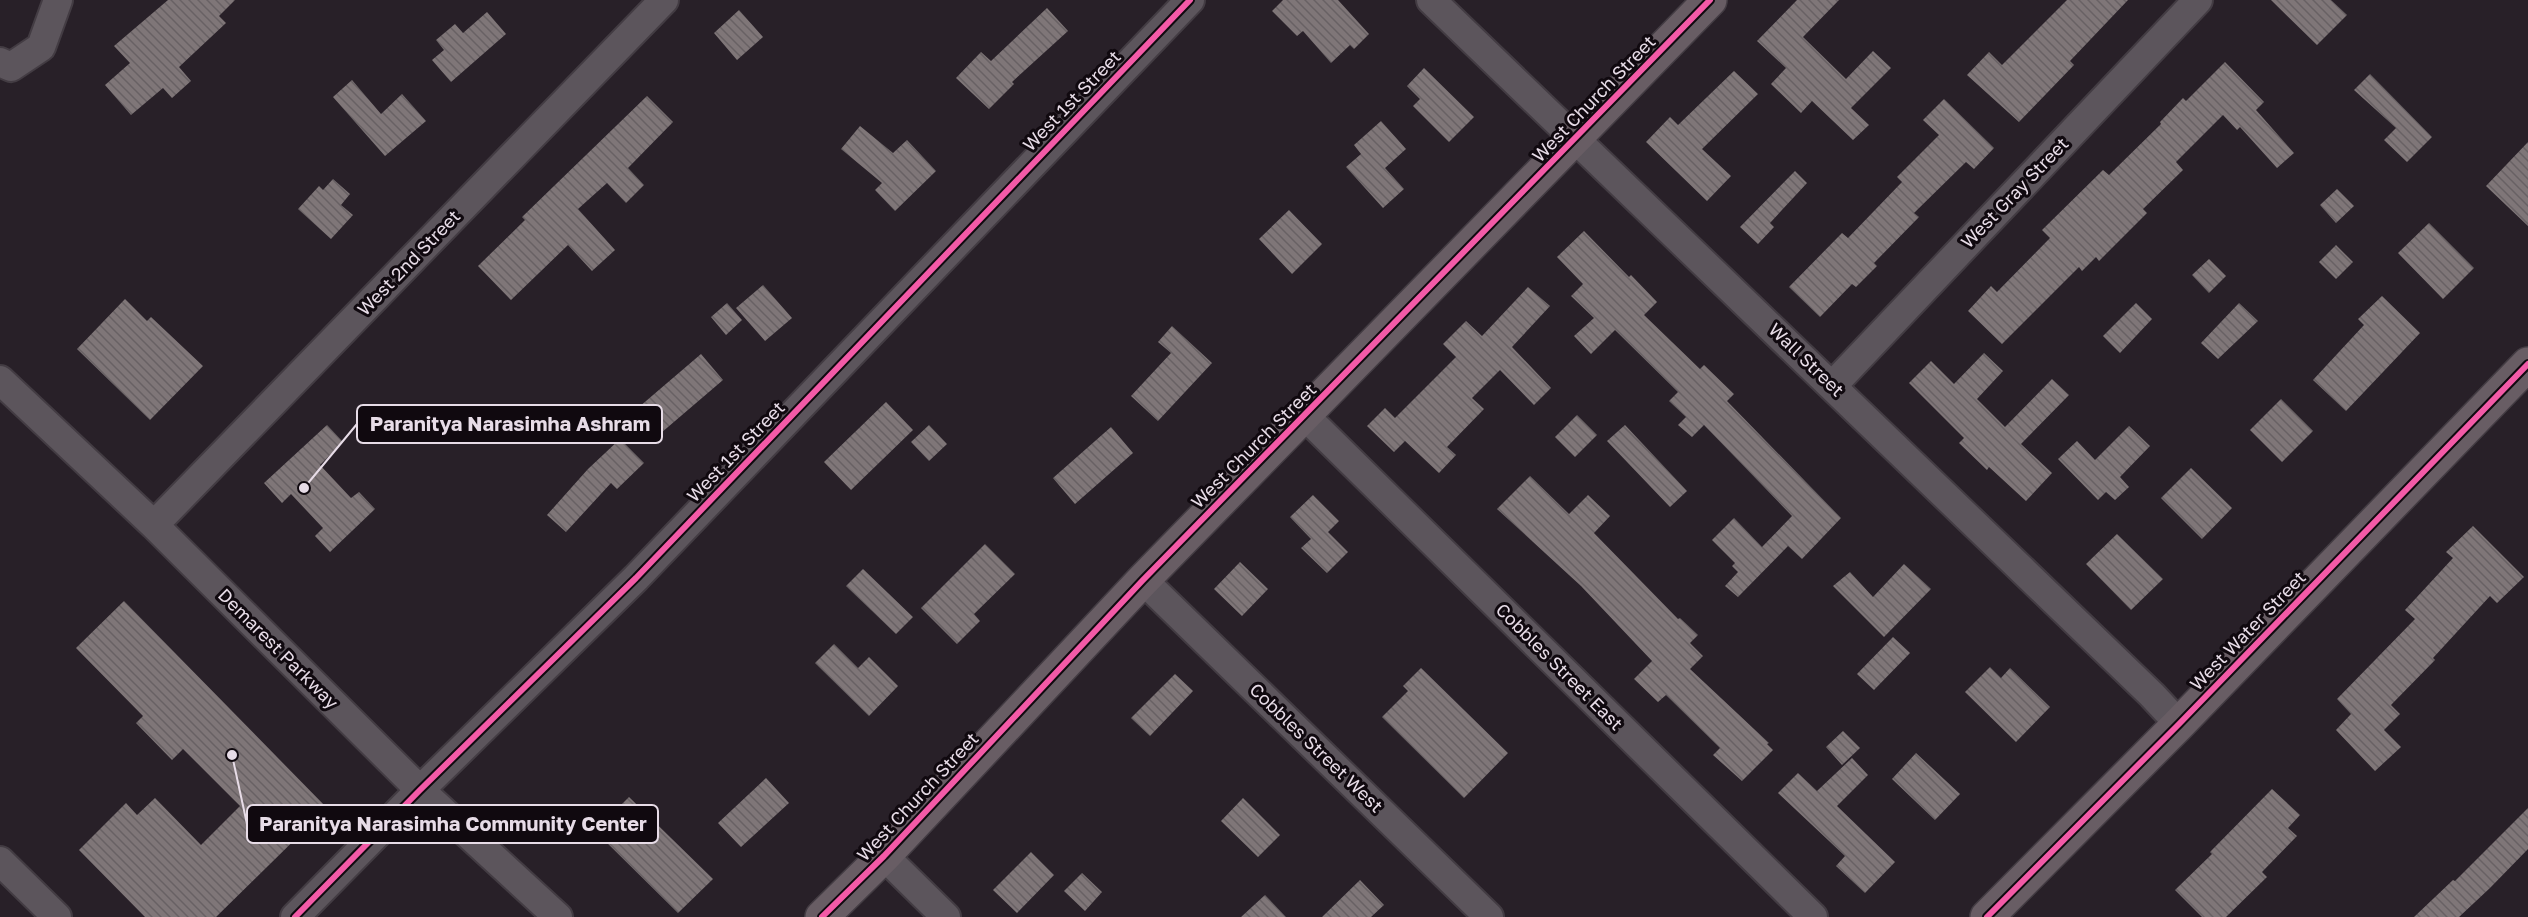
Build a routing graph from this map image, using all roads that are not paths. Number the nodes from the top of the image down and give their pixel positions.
1 (58, 0) edge
2 (664, 0) edge
3 (1190, 0) edge
4 (1431, 0) edge
5 (1710, 0) edge
6 (2198, 0) edge
7 (0, 62) edge
8 (1576, 140) junction
9 (2528, 364) edge
10 (0, 380) edge
11 (1833, 385) junction
12 (1305, 416) junction
13 (154, 525) junction
14 (1143, 580) junction
15 (2179, 724) junction
16 (420, 790) junction
17 (884, 856) junction
18 (5, 876) edge
19 (57, 917) edge
20 (295, 917) edge
21 (558, 917) edge
22 (822, 917) edge
23 (946, 917) edge
24 (1489, 917) edge
25 (1813, 917) edge
26 (1987, 917) edge

1 - 7 street
2 - 13 street, West 2nd Street
3 - 16 street, West 1st Street
4 - 8 street, Wall Street
5 - 8 main road, West Church Street
6 - 11 street, West Gray Street
8 - 11 street, Wall Street
8 - 12 main road, West Church Street
9 - 15 main road, West Water Street
10 - 13 street, Demarest Parkway
11 - 15 street, Wall Street
12 - 14 main road, West Church Street
12 - 25 street, Cobbles Street East
13 - 16 street, Demarest Parkway
14 - 17 main road, West Church Street
14 - 24 street, Cobbles Street West
15 - 26 main road, West Water Street
16 - 20 street, West 1st Street
16 - 21 street, Demarest Parkway
17 - 22 main road, West Church Street
17 - 23 street
18 - 19 street

